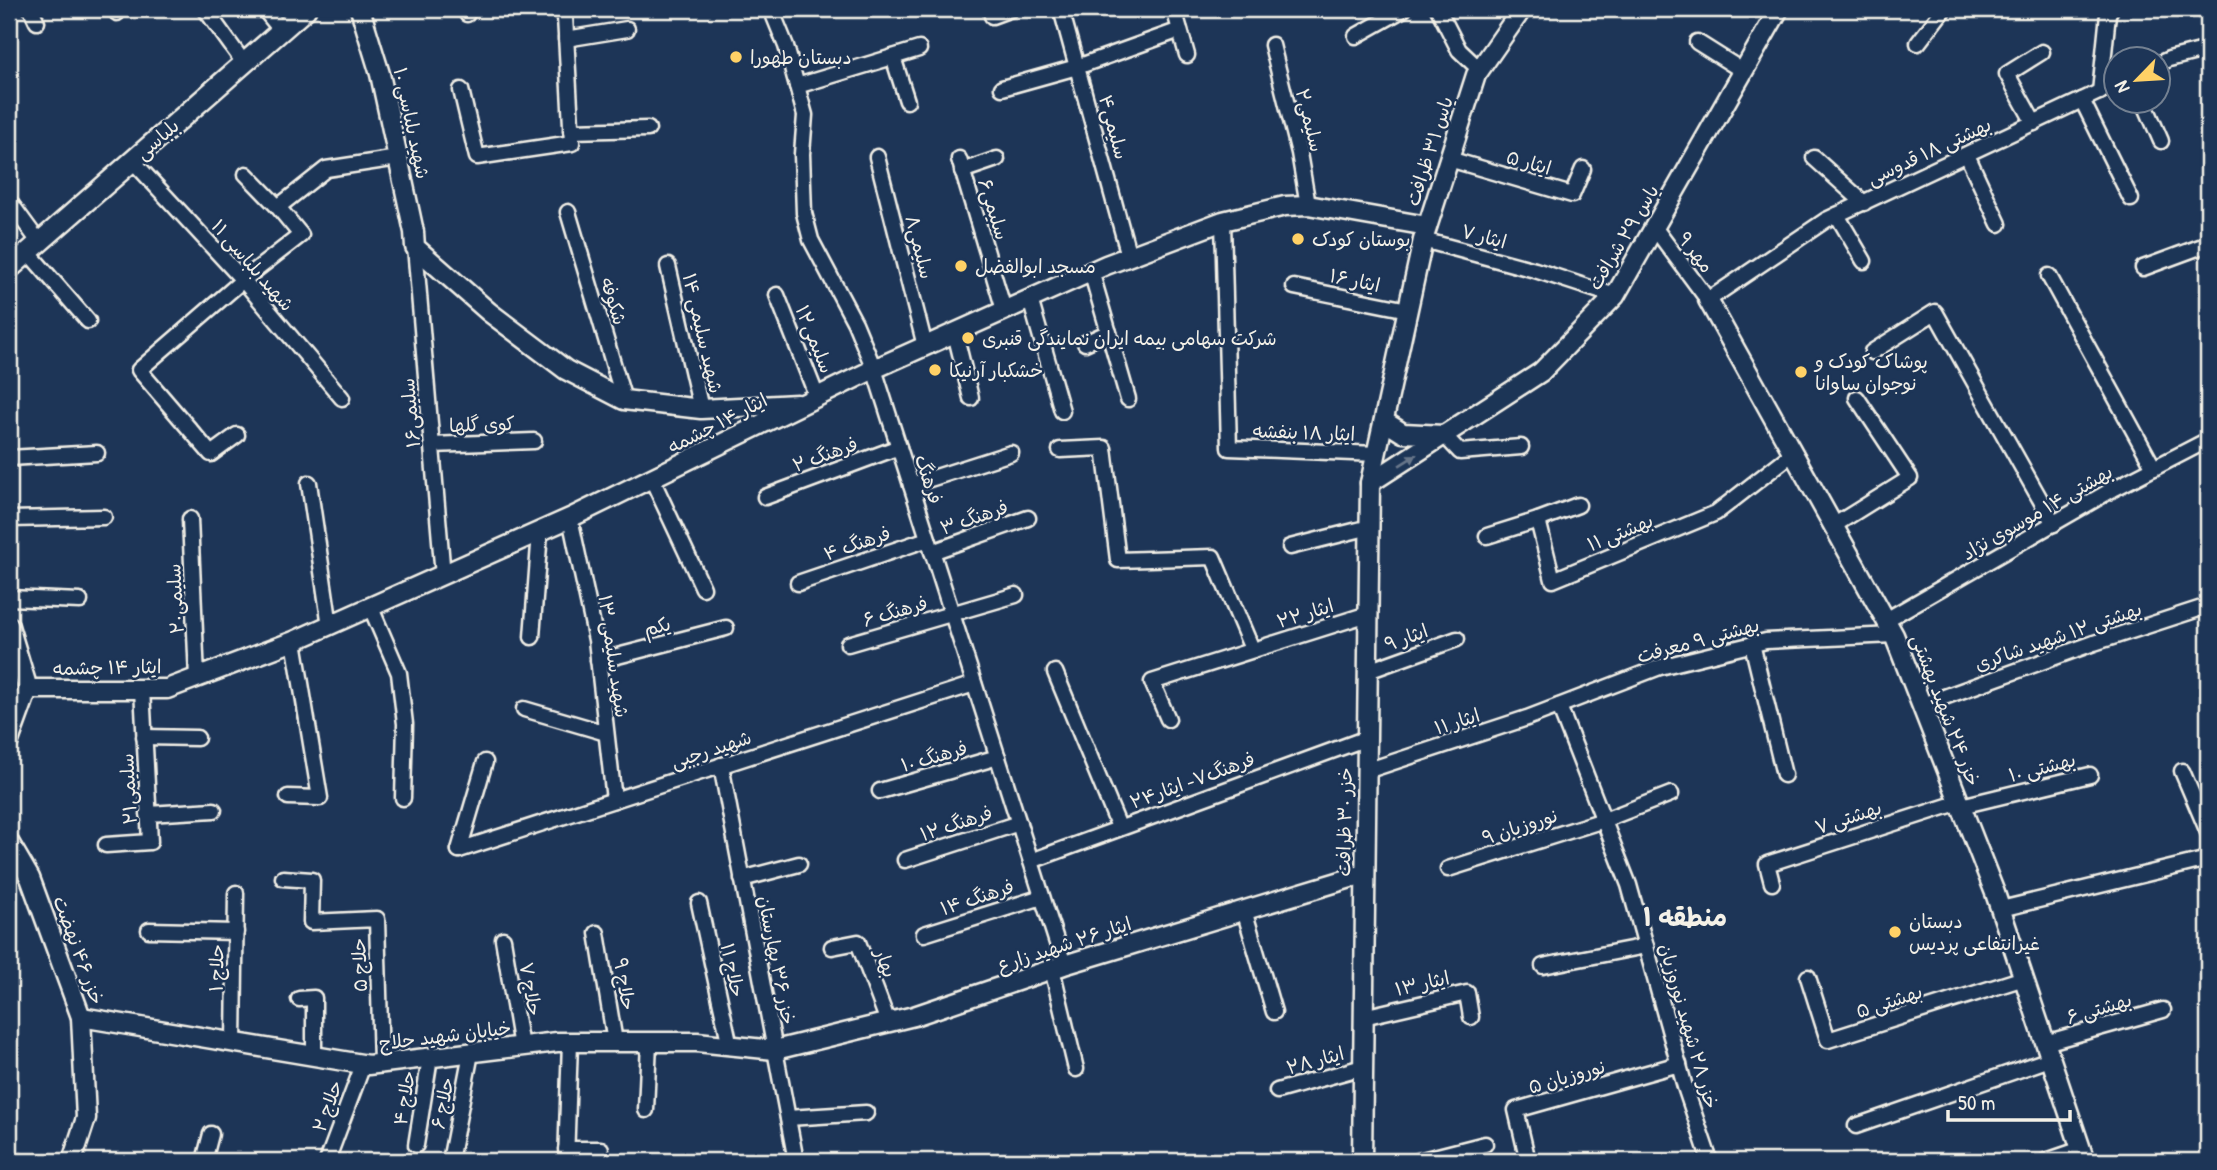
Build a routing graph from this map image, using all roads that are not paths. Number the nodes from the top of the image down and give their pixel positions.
1 (205, 9) edge
2 (264, 9) edge
3 (306, 9) edge
4 (360, 9) edge
5 (562, 9) edge
6 (771, 9) edge
7 (1011, 9) edge
8 (1061, 9) edge
9 (1174, 9) edge
10 (1404, 9) edge
11 (1438, 9) edge
12 (1522, 9) edge
13 (1779, 9) edge
14 (1944, 9) edge
15 (2111, 9) edge
16 (992, 16) dead end
17 (628, 29) dead end
18 (281, 30) junction
19 (1180, 30) junction
20 (1356, 36) dead end
21 (566, 39) junction
22 (1697, 42) dead end
23 (1919, 43) dead end
24 (1272, 45) dead end
25 (2208, 48) edge
26 (919, 49) dead end
27 (2042, 52) dead end
28 (1187, 55) dead end
29 (893, 57) junction
30 (2172, 57) edge
31 (244, 62) junction
32 (1077, 67) junction
33 (1479, 69) junction
34 (1743, 71) junction
35 (797, 86) junction
36 (1002, 88) dead end
37 (461, 90) dead end
38 (2100, 92) joint
39 (2082, 100) junction
40 (907, 101) dead end
41 (2150, 116) edge
42 (2034, 123) junction
43 (648, 129) dead end
44 (571, 131) junction
45 (2161, 141) dead end
46 (1967, 155) junction
47 (877, 157) dead end
48 (398, 158) junction
49 (1814, 158) dead end
50 (998, 159) dead end
51 (1449, 159) junction
52 (132, 160) junction
53 (1583, 169) dead end
54 (246, 174) dead end
55 (2131, 199) dead end
56 (9, 201) edge
57 (1864, 203) junction
58 (1308, 205) junction
59 (278, 207) junction
60 (568, 212) dead end
61 (1838, 215) junction
62 (1223, 221) junction
63 (1999, 224) dead end
64 (1654, 227) junction
65 (1425, 233) junction
66 (2208, 244) edge
67 (34, 247) junction
68 (415, 247) junction
69 (1129, 256) junction
70 (1864, 261) dead end
71 (668, 266) dead end
72 (2143, 268) dead end
73 (9, 269) edge
74 (1091, 271) junction
75 (2049, 276) dead end
76 (243, 280) junction
77 (1294, 286) dead end
78 (777, 295) dead end
79 (1615, 296) junction
80 (1030, 299) junction
81 (1708, 300) junction
82 (1004, 310) junction
83 (1408, 310) junction
84 (88, 321) dead end
85 (1109, 332) junction
86 (955, 333) junction
87 (1085, 343) dead end
88 (925, 346) junction
89 (1872, 352) dead end
90 (874, 369) junction
91 (342, 398) dead end
92 (971, 398) dead end
93 (1128, 398) dead end
94 (1857, 398) dead end
95 (624, 400) junction
96 (810, 400) junction
97 (701, 409) junction
98 (1062, 411) dead end
99 (1384, 421) junction
100 (237, 435) dead end
101 (1444, 435) junction
102 (2208, 440) edge
103 (534, 441) dead end
104 (432, 445) junction
105 (899, 447) junction
106 (1521, 447) dead end
107 (1059, 450) dead end
108 (97, 453) dead end
109 (1011, 453) dead end
110 (1793, 453) junction
111 (1377, 454) junction
112 (9, 458) edge
113 (2154, 468) junction
114 (652, 479) junction
115 (309, 483) dead end
116 (1370, 483) junction
117 (911, 485) junction
118 (765, 496) dead end
119 (1578, 505) dead end
120 (104, 517) dead end
121 (570, 518) junction
122 (1028, 518) dead end
123 (9, 519) edge
124 (190, 519) dead end
125 (1538, 520) junction
126 (2053, 524) junction
127 (1833, 526) junction
128 (1370, 527) junction
129 (540, 531) junction
130 (1488, 536) dead end
131 (930, 545) junction
132 (1290, 547) dead end
133 (443, 576) junction
134 (798, 583) dead end
135 (703, 589) dead end
136 (1016, 595) dead end
137 (9, 598) edge
138 (80, 601) dead end
139 (371, 608) junction
140 (2206, 612) edge
141 (1368, 614) junction
142 (952, 615) junction
143 (330, 625) junction
144 (9, 626) edge
145 (726, 628) dead end
146 (1890, 628) junction
147 (532, 637) dead end
148 (1457, 639) dead end
149 (294, 641) junction
150 (848, 644) dead end
151 (1752, 644) junction
152 (1252, 649) junction
153 (598, 661) junction
154 (1368, 671) junction
155 (1055, 672) dead end
156 (197, 678) junction
157 (974, 684) junction
158 (28, 689) junction
159 (142, 689) junction
160 (1559, 705) junction
161 (1922, 705) junction
162 (524, 709) dead end
163 (1168, 719) dead end
164 (606, 733) junction
165 (144, 737) junction
166 (197, 738) dead end
167 (1367, 738) junction
168 (9, 741) edge
169 (998, 757) junction
170 (485, 762) dead end
171 (721, 765) junction
172 (1366, 771) junction
173 (2182, 771) dead end
174 (1784, 775) dead end
175 (2090, 775) dead end
176 (880, 791) dead end
177 (1671, 794) dead end
178 (288, 797) dead end
179 (403, 798) dead end
180 (614, 800) junction
181 (1960, 804) junction
182 (214, 810) dead end
183 (148, 814) junction
184 (1604, 820) junction
185 (1019, 823) junction
186 (1119, 827) junction
187 (2208, 832) edge
188 (9, 842) edge
189 (106, 845) dead end
190 (2208, 859) edge
191 (905, 860) dead end
192 (1031, 861) junction
193 (799, 864) dead end
194 (1448, 869) dead end
195 (1364, 874) junction
196 (283, 878) dead end
197 (742, 879) junction
198 (1772, 883) dead end
199 (236, 893) dead end
200 (1042, 897) junction
201 (699, 903) dead end
202 (2001, 909) junction
203 (1244, 911) junction
204 (149, 930) dead end
205 (236, 932) junction
206 (597, 933) dead end
207 (924, 934) dead end
208 (503, 939) dead end
209 (1646, 946) junction
210 (832, 947) dead end
211 (1543, 966) dead end
212 (1058, 967) junction
213 (1808, 977) dead end
214 (2024, 978) junction
215 (299, 999) dead end
216 (2163, 1010) dead end
217 (1274, 1012) dead end
218 (81, 1017) junction
219 (1363, 1017) junction
220 (1471, 1017) dead end
221 (888, 1022) junction
222 (570, 1042) junction
223 (615, 1042) junction
224 (649, 1042) junction
225 (234, 1043) junction
226 (730, 1046) junction
227 (521, 1047) junction
228 (775, 1050) junction
229 (2048, 1051) junction
230 (471, 1053) junction
231 (314, 1056) junction
232 (430, 1058) junction
233 (372, 1064) junction
234 (1679, 1064) junction
235 (1363, 1067) junction
236 (1076, 1069) dead end
237 (1277, 1091) dead end
238 (646, 1110) dead end
239 (866, 1113) dead end
240 (788, 1118) junction
241 (1856, 1126) dead end
242 (211, 1133) dead end
243 (1485, 1144) dead end
244 (416, 1145) dead end
245 (601, 1149) dead end
246 (566, 1155) edge
247 (2083, 1155) edge
248 (9, 1159) edge
249 (19, 1161) edge
250 (72, 1161) edge
251 (204, 1161) edge
252 (327, 1161) edge
253 (450, 1161) edge
254 (796, 1161) edge
255 (1362, 1161) edge
256 (1418, 1161) edge
257 (1528, 1161) edge
258 (1710, 1161) edge
259 (2046, 1161) edge

1 - 31 street
2 - 18 street
3 - 18 main road, بلباسی
4 - 48 street, شهید بلباسی ١٠
5 - 21 street
6 - 35 street, فرهنگ
7 - 16 street
8 - 32 street, سلیمی۴
9 - 19 street
10 - 20 street
11 - 33 street
12 - 33 street, یاس ۳۱ ظرافت
13 - 34 street, یاس ۲۹ شرافت
14 - 23 street
15 - 38 street
17 - 21 street
18 - 31 main road, بلباسی
19 - 28 street
19 - 32 street
21 - 44 street
22 - 34 street
24 - 58 street, سلیمی۲
25 - 30 street
26 - 29 street
27 - 42 street
29 - 35 street
29 - 40 street
31 - 52 main road, بلباسی
32 - 36 street
32 - 69 street, سلیمی۴
33 - 51 street, یاس ۳۱ ظرافت
34 - 64 street, یاس ۲۹ شرافت
35 - 90 street, فرهنگ
37 - 44 street
38 - 39 street, بهشتی ۱۸ قدوسی
39 - 42 street, بهشتی ۱۸ قدوسی
39 - 55 street
41 - 45 street
42 - 46 street, بهشتی ۱۸ قدوسی
43 - 44 street
46 - 57 street, بهشتی ۱۸ قدوسی
46 - 63 street
47 - 88 street, سلیمی۸
48 - 59 street
48 - 68 street, شهید بلباسی ١٠
49 - 57 street
50 - 82 street, سلیمی۶
51 - 53 street, ایثار ۵
51 - 65 street, یاس ۳۱ ظرافت
52 - 67 main road, بلباسی
52 - 76 street, شهید بلباسی ١١
54 - 59 street
56 - 67 street
57 - 61 street, بهشتی ۱۸ قدوسی
58 - 62 street, ایثار ۱۴ چشمه
58 - 65 street, ایثار ۱۴ چشمه
59 - 76 street
60 - 95 street, شکوفه
61 - 70 street
61 - 81 street, بهشتی ۱۸ قدوسی
62 - 69 street, ایثار ۱۴ چشمه
62 - 111 street, ایثار ۱۸ بنفشه
64 - 79 street, یاس ۲۹ شرافت
64 - 81 street, مهر ۹
65 - 79 street, ایثار ۷
65 - 83 street, یاس ۳۱ ظرافت
66 - 72 street
67 - 73 main road, بلباسی
67 - 84 street
68 - 95 street
68 - 104 street, سلیمی۱۶
69 - 74 street, ایثار ۱۴ چشمه
71 - 97 street, شهید سلیمی ۱۴
74 - 80 street, ایثار ۱۴ چشمه
74 - 85 street
75 - 113 street
76 - 91 street, شهید بلباسی ١١
76 - 100 street
77 - 83 street, ایثار ۱۶
78 - 96 street, سلیمی۱۲
79 - 101 street, یاس ۲۹ شرافت
80 - 82 street, ایثار ۱۴ چشمه
80 - 98 street
81 - 110 street, خزر ۲۴ شهید بهشتی
82 - 86 street, ایثار ۱۴ چشمه
83 - 99 street, یاس ۳۱ ظرافت
85 - 87 street
85 - 93 street
86 - 88 street, ایثار ۱۴ چشمه
86 - 92 street
88 - 90 street, ایثار ۱۴ چشمه
89 - 126 street
90 - 96 street, ایثار ۱۴ چشمه
90 - 105 street, فرهنگ
94 - 127 street
95 - 97 street
96 - 97 street
96 - 114 street, ایثار ۱۴ چشمه
99 - 101 street
99 - 111 street, یاس ۳۱ ظرافت
101 - 106 street
116 -> 101 street, یاس ۲۹ شرافت
102 - 113 street, بهشتی ۱۴ موسوی نژاد
103 - 104 street, کوی گلها
104 - 133 street, سلیمی۱۶
105 - 117 street, فرهنگ
105 - 118 street, فرهنگ ۲
107 - 152 street
108 - 112 street
109 - 117 street
110 - 125 street, بهشتی ۱۱
110 - 127 street, خزر ۲۴ شهید بهشتی
111 - 116 street, یاس ۳۱ ظرافت
113 - 126 street, بهشتی ۱۴ موسوی نژاد
114 - 121 street, ایثار ۱۴ چشمه
114 - 135 street
115 - 143 street
116 - 128 street, خزر ۳۰ ظرافت
117 - 131 street, فرهنگ
119 - 125 street
120 - 123 street
121 - 129 street, ایثار ۱۴ چشمه
121 - 153 street, شهید سلیمی ۱۳
122 - 131 street, فرهنگ ۳
124 - 156 street, سلیمی۲۰
125 - 130 street
126 - 146 street, بهشتی ۱۴ موسوی نژاد
127 - 146 street, خزر ۲۴ شهید بهشتی
128 - 132 street
128 - 141 street, خزر ۳۰ ظرافت
129 - 133 street, ایثار ۱۴ چشمه
129 - 147 street
131 - 134 street, فرهنگ ۴
131 - 142 street, فرهنگ
133 - 139 street, ایثار ۱۴ چشمه
136 - 142 street, فرهنگ ۶
137 - 138 street
139 - 143 street, ایثار ۱۴ چشمه
139 - 179 street
140 - 161 street, بهشتی ۱۲ شهید شاکری
141 - 152 street, ایثار ۲۲
141 - 154 street, خزر ۳۰ ظرافت
142 - 150 street, فرهنگ ۶
142 - 157 street, فرهنگ
143 - 149 street, ایثار ۱۴ چشمه
144 - 158 street
145 - 153 street, یکم
146 - 151 street, بهشتی ۹ معرفت
146 - 161 street, خزر ۲۴ شهید بهشتی
148 - 154 street, ایثار ۹
149 - 156 street, ایثار ۱۴ چشمه
149 - 178 street
151 - 160 street, بهشتی ۹ معرفت
151 - 174 street
152 - 163 street, ایثار ۲۲
153 - 164 street, شهید سلیمی ۱۳
154 - 167 street, خزر ۳۰ ظرافت
155 - 186 street
156 - 159 street, ایثار ۱۴ چشمه
157 - 169 street, فرهنگ
157 - 171 street, شهید رجبی
158 - 159 street, ایثار ۱۴ چشمه
158 - 168 street
159 - 165 street, سلیمی۲۱
160 - 172 street, ایثار ۱۱
160 - 184 street, خزر ۲۸ شهید نوروزیان
161 - 181 street, خزر ۲۴ شهید بهشتی
162 - 164 street
164 - 180 street, شهید سلیمی ۱۳
165 - 166 street
165 - 183 street, سلیمی۲۱
167 - 172 street, خزر ۳۰ ظرافت
167 - 186 street, فرهنگ۷- ایثار۲۴
169 - 176 street, فرهنگ ۱۰
169 - 185 street, فرهنگ
170 - 180 street, شهید رجبی
171 - 180 street, شهید رجبی
171 - 197 street, خزر ۳۶ بهارستان
172 - 195 street, خزر ۳۰ ظرافت
173 - 187 street
175 - 181 street, بهشتی ۱۰
177 - 184 street, نوروزیان ۹
181 - 198 street, بهشتی ۷
181 - 202 street, خزر ۲۴ شهید بهشتی
182 - 183 street
183 - 189 street, سلیمی۲۱
184 - 194 street, نوروزیان ۹
184 - 209 street, خزر ۲۸ شهید نوروزیان
185 - 191 street, فرهنگ ۱۲
185 - 192 street, فرهنگ
186 - 192 street, فرهنگ۷- ایثار۲۴
188 - 218 street, خزر ۴۶ نهضت
190 - 202 street
192 - 200 street, فرهنگ
193 - 197 street
195 - 203 street, ایثار ۲۶ شهید زارع
195 - 219 street, خزر ۳۰ ظرافت
196 - 233 street, حلاج ۵
197 - 228 street, خزر ۳۶ بهارستان
199 - 205 street, حلاج ۱
200 - 207 street, فرهنگ ۱۴
200 - 212 street, فرهنگ
201 - 226 street, حلاج ۱۱
202 - 214 street, خزر ۲۴ شهید بهشتی
203 - 212 street, ایثار ۲۶ شهید زارع
203 - 217 street
204 - 205 street
205 - 225 street, حلاج ۱
206 - 223 street, حلاج ۹
208 - 227 street, حلاج ۷
209 - 211 street
209 - 234 street, خزر ۲۸ شهید نوروزیان
210 - 221 street, بهار
212 - 221 street, ایثار ۲۶ شهید زارع
212 - 236 street, فرهنگ
213 - 214 street, بهشتی ۵
214 - 229 street, خزر ۲۴ شهید بهشتی
215 - 231 street
216 - 229 street, بهشتی ۶
218 - 225 street, خیابان شهید حلاج
218 - 250 street, خزر ۴۶ نهضت
219 - 220 street, ایثار ۱۳
219 - 235 street, خزر ۳۰ ظرافت
221 - 228 street, ایثار ۲۶ شهید زارع
222 - 223 street, خیابان شهید حلاج
222 - 227 street, خیابان شهید حلاج
222 - 246 street
223 - 224 street, خیابان شهید حلاج
224 - 226 street, خیابان شهید حلاج
224 - 238 street
225 - 231 street, خیابان شهید حلاج
226 - 228 street, خیابان شهید حلاج
227 - 230 street, خیابان شهید حلاج
228 - 240 street, خزر ۳۶ بهارستان
229 - 241 street, بهشتی ۶
229 - 247 street, خزر ۲۴ شهید بهشتی
230 - 232 street, خیابان شهید حلاج
230 - 253 street, حلاج ۶
231 - 233 street, خیابان شهید حلاج
232 - 233 street, خیابان شهید حلاج
232 - 244 street, حلاج ۴
233 - 252 street, حلاج ۲
234 - 257 street, نوروزیان ۵
234 - 258 street, خزر ۲۸ شهید نوروزیان
235 - 237 street, ایثار ۲۸
235 - 255 street, خزر ۳۰ ظرافت
239 - 240 street
240 - 254 street, خزر ۳۶ بهارستان
242 - 251 street
243 - 256 street
245 - 246 street
247 - 259 street
248 - 249 street

